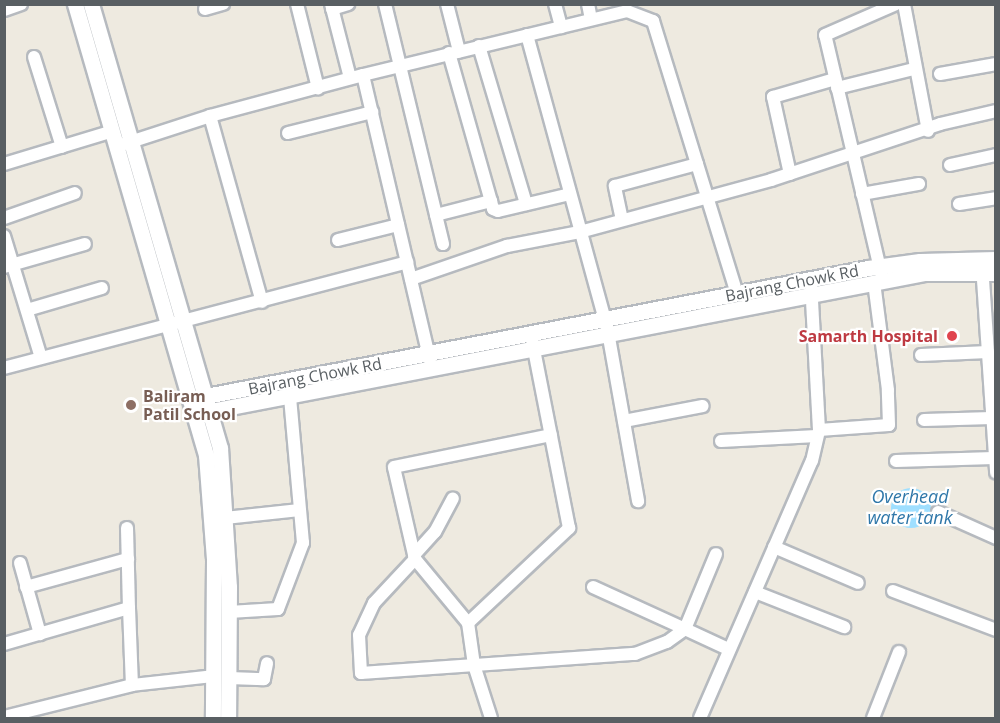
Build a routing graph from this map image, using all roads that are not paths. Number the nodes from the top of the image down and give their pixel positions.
1 (21, 4) edge
2 (75, 4) edge
3 (92, 4) edge
4 (223, 4) edge
5 (297, 4) edge
6 (348, 4) edge
7 (385, 4) edge
8 (447, 4) edge
9 (555, 4) edge
10 (588, 4) edge
11 (896, 4) edge
12 (904, 4) edge
13 (331, 7) edge
14 (627, 8) edge
15 (205, 9) dead end
16 (4, 10) edge
17 (591, 19) junction
18 (561, 27) junction
19 (527, 35) junction
20 (479, 46) junction
21 (454, 52) junction
22 (34, 57) dead end
23 (996, 64) edge
24 (401, 66) junction
25 (914, 69) junction
26 (940, 74) dead end
27 (357, 77) junction
28 (836, 83) junction
29 (318, 88) junction
30 (996, 111) edge
31 (372, 112) junction
32 (210, 116) junction
33 (113, 131) junction
34 (928, 131) junction
35 (288, 133) dead end
36 (124, 144) junction
37 (62, 147) junction
38 (853, 154) junction
39 (996, 155) edge
40 (4, 164) edge
41 (697, 164) junction
42 (950, 165) dead end
43 (790, 174) junction
44 (919, 184) dead end
45 (75, 192) dead end
46 (570, 194) junction
47 (862, 194) junction
48 (708, 197) junction
49 (996, 198) edge
50 (491, 201) junction
51 (526, 204) junction
52 (959, 204) dead end
53 (436, 215) junction
54 (4, 218) edge
55 (621, 220) junction
56 (398, 225) junction
57 (580, 232) junction
58 (4, 236) edge
59 (338, 240) dead end
60 (85, 244) dead end
61 (443, 244) dead end
62 (407, 262) junction
63 (9, 266) edge
64 (989, 266) edge
65 (879, 276) junction
66 (411, 279) junction
67 (811, 286) junction
68 (102, 288) dead end
69 (737, 294) junction
70 (262, 302) junction
71 (27, 310) junction
72 (177, 323) junction
73 (606, 326) junction
74 (533, 341) junction
75 (988, 352) junction
76 (921, 355) dead end
77 (41, 358) junction
78 (430, 361) junction
79 (4, 368) edge
80 (290, 396) junction
81 (208, 404) junction
82 (703, 406) dead end
83 (194, 409) junction
84 (992, 418) junction
85 (924, 420) dead end
86 (624, 421) junction
87 (818, 433) junction
88 (551, 435) junction
89 (721, 441) dead end
90 (994, 458) edge
91 (896, 460) dead end
92 (996, 473) edge
93 (453, 498) dead end
94 (638, 501) dead end
95 (300, 510) junction
96 (938, 512) dead end
97 (225, 518) junction
98 (127, 528) dead end
99 (996, 538) edge
100 (774, 547) junction
101 (716, 554) dead end
102 (414, 557) junction
103 (128, 559) junction
104 (20, 563) dead end
105 (858, 584) dead end
106 (26, 587) junction
107 (593, 587) dead end
108 (893, 591) dead end
109 (755, 592) junction
110 (129, 608) junction
111 (229, 612) junction
112 (468, 623) junction
113 (844, 627) dead end
114 (685, 629) junction
115 (996, 630) edge
116 (40, 634) junction
117 (4, 644) edge
118 (728, 649) junction
119 (899, 652) dead end
120 (267, 663) dead end
121 (474, 665) junction
122 (222, 677) junction
123 (132, 685) junction
124 (36, 714) edge
125 (4, 717) edge
126 (213, 718) edge
127 (228, 718) edge
128 (491, 718) edge
129 (700, 718) edge
130 (873, 718) edge

1 - 16 street
2 - 33 street
3 - 36 street
4 - 15 street
5 - 29 street
6 - 13 street
7 - 24 street
8 - 21 street
9 - 18 street
10 - 17 street
11 - 28 street
12 - 25 street
13 - 27 street
14 - 17 street
14 - 41 street
17 - 18 street
18 - 19 street
19 - 20 street
19 - 46 street
20 - 21 street
20 - 51 street
21 - 24 street
21 - 50 street
22 - 37 street
23 - 26 street
24 - 27 street
24 - 53 street
25 - 28 street
25 - 34 street
27 - 29 street
27 - 31 street
28 - 38 street
28 - 43 street
29 - 32 street
30 - 34 street
31 - 35 street
31 - 56 street
32 - 36 street
32 - 70 street
33 - 36 street
33 - 37 street
34 - 38 street
36 - 72 street
37 - 40 street
38 - 43 street
38 - 47 street
39 - 42 street
41 - 48 street
41 - 55 street
43 - 48 street
44 - 47 street
45 - 54 street
46 - 51 street
46 - 57 street
47 - 65 street
48 - 55 street
48 - 69 street
49 - 52 street
50 - 51 street
50 - 53 street
53 - 61 street
55 - 57 street
56 - 59 street
56 - 62 street
57 - 66 street
57 - 73 street
58 - 63 street
60 - 63 street
62 - 66 street
62 - 70 street
63 - 71 street
64 - 65 street, Bajrang Chowk Rd
64 - 75 street
65 - 67 street, Bajrang Chowk Rd
65 - 87 street
66 - 78 street
67 - 69 street, Bajrang Chowk Rd
67 - 73 street, Bajrang Chowk Rd
67 - 87 street
68 - 71 street
69 - 73 street, Bajrang Chowk Rd
70 - 72 street
71 - 77 street
72 - 77 street
72 - 81 street
72 - 83 street
73 - 74 street, Bajrang Chowk Rd
73 - 86 street
74 - 78 street, Bajrang Chowk Rd
74 - 88 street
75 - 76 street
75 - 84 street
77 - 79 street
78 - 80 street, Bajrang Chowk Rd
78 - 81 street, Bajrang Chowk Rd
80 - 81 street, Bajrang Chowk Rd
80 - 95 street
81 - 83 street, Bajrang Chowk Rd
81 - 97 street
82 - 86 street
83 - 122 street
84 - 85 street
84 - 90 street
86 - 94 street
87 - 89 street
87 - 100 street
88 - 102 street
88 - 112 street
90 - 91 street
90 - 92 street
93 - 102 street
95 - 97 street
95 - 111 street
96 - 99 street
97 - 111 street
98 - 103 street
100 - 105 street
100 - 109 street
101 - 114 street
102 - 112 street
102 - 121 street
103 - 106 street
103 - 110 street
104 - 106 street
106 - 116 street
107 - 114 street
108 - 115 street
109 - 113 street
109 - 118 street
110 - 116 street
110 - 123 street
111 - 122 street
112 - 121 street
114 - 118 street
114 - 121 street
116 - 117 street
118 - 129 street
119 - 130 street
120 - 122 street
121 - 128 street
122 - 123 street
122 - 126 street
122 - 127 street
123 - 124 street
124 - 125 street

